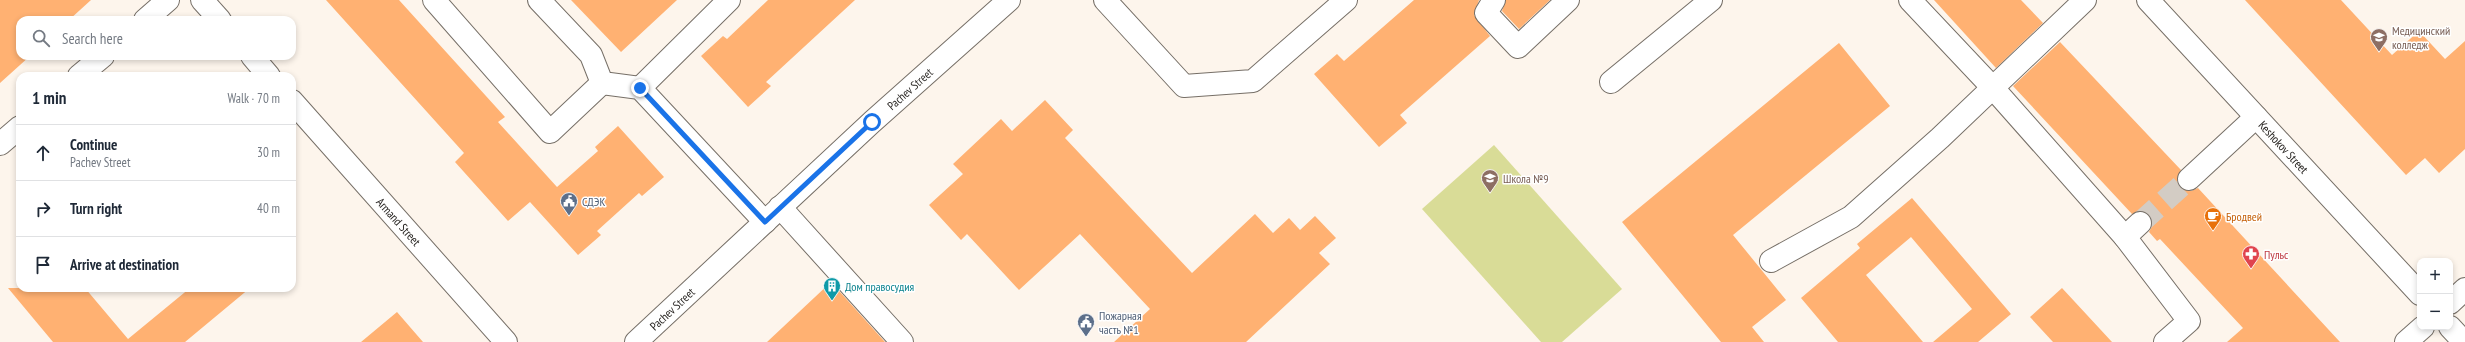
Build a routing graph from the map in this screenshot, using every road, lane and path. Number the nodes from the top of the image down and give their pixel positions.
1 (168, 0) edge
2 (202, 0) edge
3 (434, 0) edge
4 (539, 0) edge
5 (729, 0) edge
6 (1105, 0) edge
7 (1346, 0) edge
8 (1494, 0) edge
9 (1568, 0) edge
10 (1711, 0) edge
11 (1910, 0) edge
12 (2085, 0) edge
13 (2148, 0) edge
14 (1001, 3) edge
15 (150, 16) edge
16 (216, 16) edge
17 (98, 60) edge
18 (255, 60) edge
19 (84, 72) edge
20 (266, 72) edge
21 (1612, 82) dead end
22 (602, 83) junction
23 (640, 88) junction
24 (1992, 88) junction
25 (296, 106) edge
26 (2256, 117) junction
27 (16, 130) edge
28 (0, 144) edge
29 (2189, 178) tunnel mouth
30 (773, 215) junction
31 (1771, 261) dead end
32 (2465, 289) edge
33 (2417, 291) edge
34 (2453, 299) edge
35 (2453, 329) edge
36 (2420, 330) edge
37 (506, 342) edge
38 (636, 342) edge
39 (902, 342) edge
40 (2165, 342) edge
41 (2406, 342) edge
42 (2464, 342) edge

1 - 15 street
2 - 16 street
3 - 22 street
4 - 22 street
5 - 23 street
6 - 7 street
8 - 9 street
10 - 21 street
11 - 24 street
12 - 24 street
13 - 26 street, Keshokov Street
14 - 30 street, Pachev Street
17 - 19 street
18 - 20 street
22 - 23 street
23 - 30 street
24 - 31 street
24 - 40 street
25 - 37 street, Armand Street
26 - 29 street
26 - 33 street, Keshokov Street
27 - 28 street
30 - 38 street, Pachev Street
30 - 39 street
32 - 34 street
35 - 42 street
36 - 41 street

